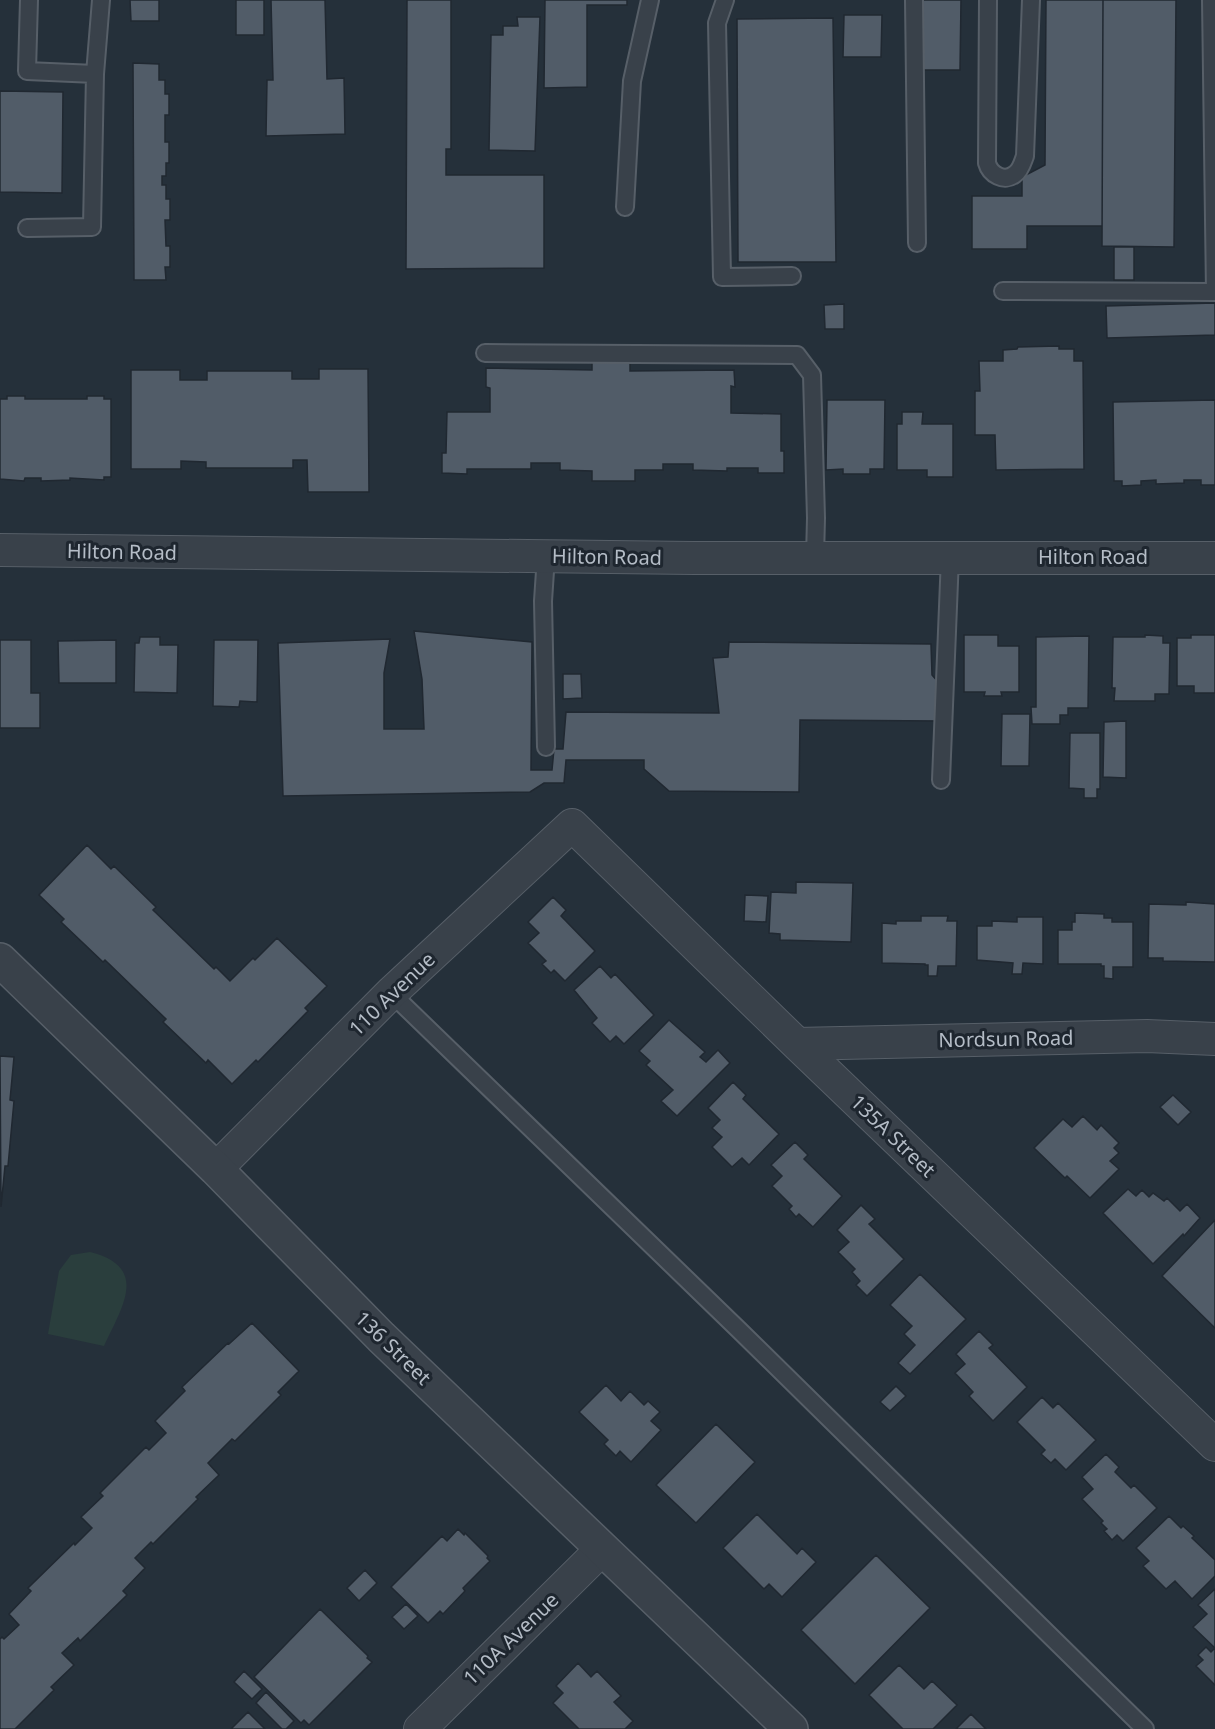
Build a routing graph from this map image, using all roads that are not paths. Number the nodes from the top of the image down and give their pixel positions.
1 (29, 0) edge
2 (101, 0) edge
3 (650, 0) edge
4 (725, 0) edge
5 (914, 0) edge
6 (988, 0) edge
7 (1031, 0) edge
8 (1211, 0) edge
9 (95, 74) junction
10 (626, 207) dead end
11 (27, 228) dead end
12 (1214, 242) edge
13 (916, 243) dead end
14 (792, 276) dead end
15 (1002, 291) dead end
16 (1215, 292) edge
17 (485, 353) dead end
18 (0, 550) edge
19 (546, 556) junction
20 (950, 556) junction
21 (815, 557) junction
22 (1215, 558) edge
23 (546, 747) dead end
24 (941, 780) dead end
25 (572, 825) joint
26 (0, 960) edge
27 (391, 993) junction
28 (1215, 1039) edge
29 (796, 1044) junction
30 (216, 1169) junction
31 (1215, 1445) edge
32 (602, 1549) junction
33 (420, 1729) edge
34 (791, 1729) edge
35 (1145, 1729) edge

1 - 9 lane
2 - 9 lane
3 - 10 lane
4 - 14 lane
5 - 13 lane
6 - 7 lane
8 - 12 lane
9 - 11 lane
12 - 16 lane
15 - 16 lane
17 - 21 lane
18 - 19 street, Hilton Road
19 - 21 street, Hilton Road
19 - 23 lane
20 - 21 street, Hilton Road
20 - 22 street, Hilton Road
20 - 24 lane
25 - 27 street, 110 Avenue
25 - 29 street, 135A Street
26 - 30 street, 136 Street
27 - 30 street, 110 Avenue
27 - 35 lane
28 - 29 street, Nordsun Road
29 - 31 street, 135A Street
30 - 32 street, 136 Street
32 - 33 street, 110A Avenue
32 - 34 street, 136 Street

